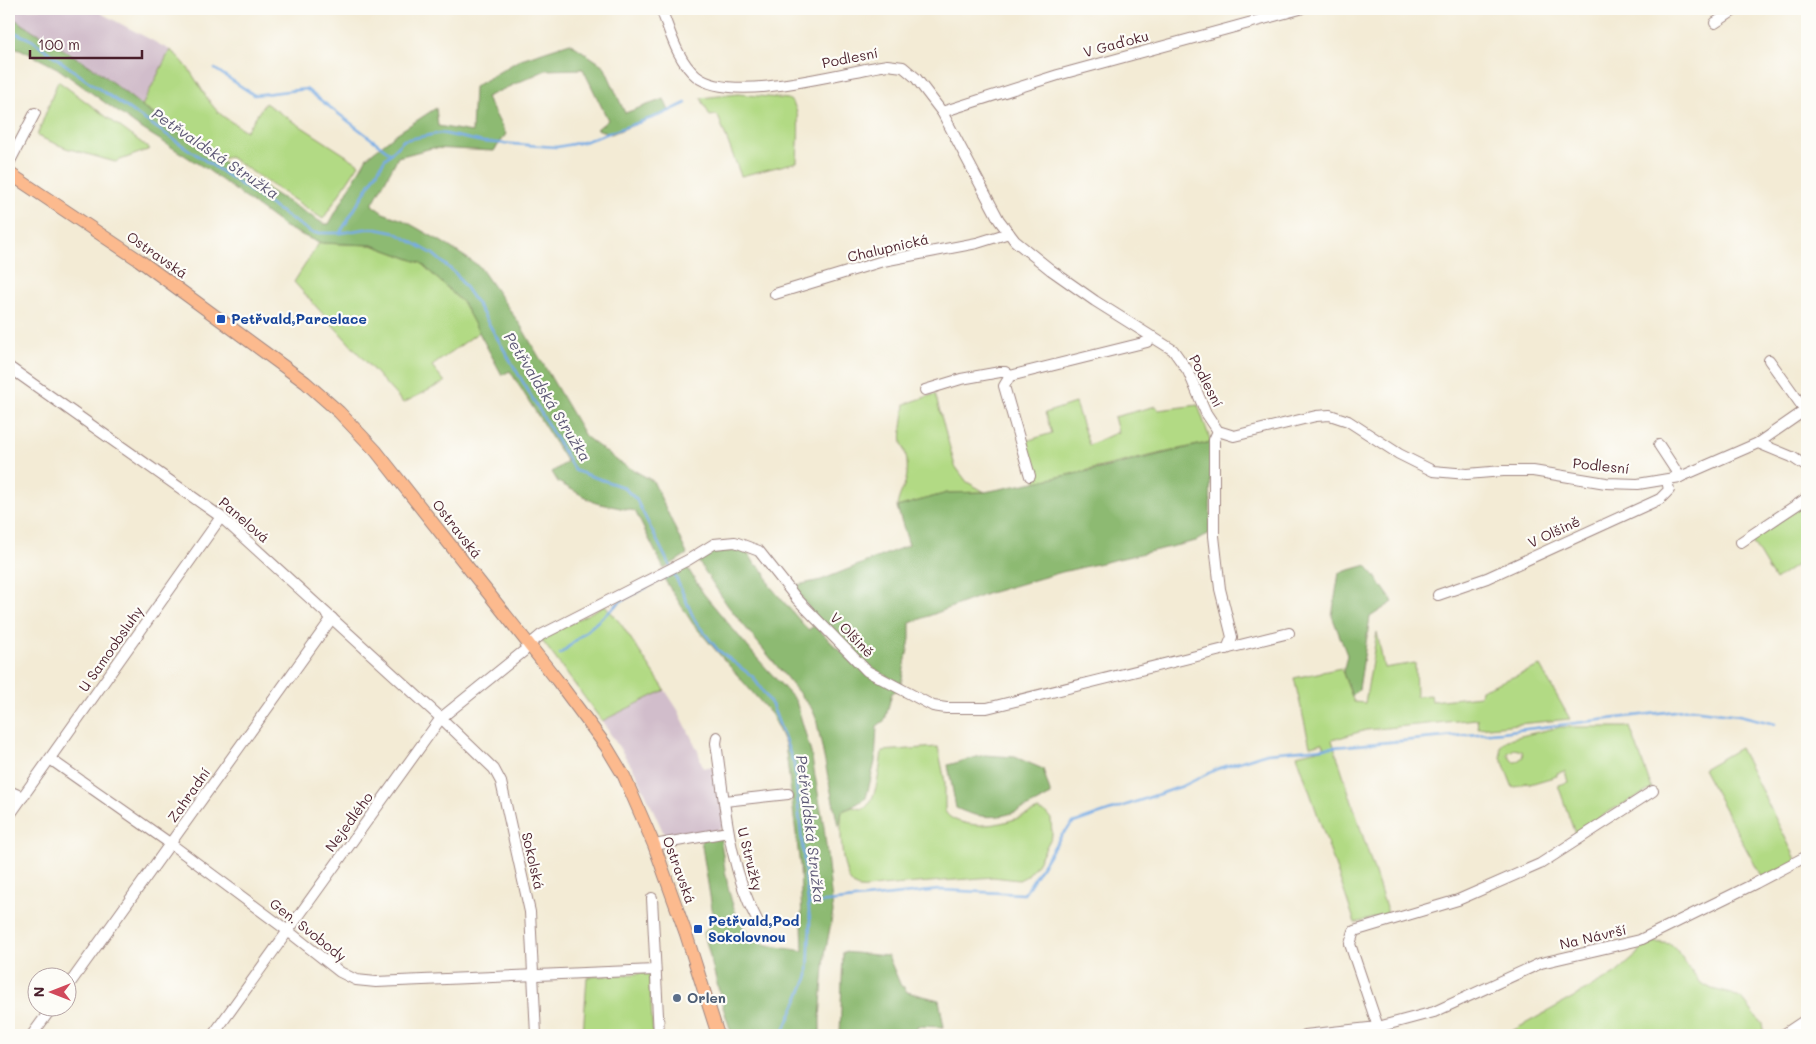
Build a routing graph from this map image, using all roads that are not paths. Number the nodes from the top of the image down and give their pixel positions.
1 (661, 9) edge
2 (1300, 9) edge
3 (1736, 9) edge
4 (1715, 23) dead end
5 (942, 112) junction
6 (35, 113) dead end
7 (9, 163) edge
8 (9, 172) edge
9 (1009, 233) junction
10 (775, 294) dead end
11 (1153, 337) junction
12 (1769, 360) dead end
13 (9, 367) edge
14 (1010, 376) junction
15 (925, 390) dead end
16 (1806, 410) edge
17 (1218, 431) junction
18 (1758, 443) junction
19 (1659, 445) dead end
20 (1807, 467) edge
21 (1030, 476) dead end
22 (1680, 477) junction
23 (1667, 480) junction
24 (1807, 498) edge
25 (221, 517) junction
26 (1741, 542) dead end
27 (1438, 595) dead end
28 (332, 618) junction
29 (1289, 633) dead end
30 (529, 645) junction
31 (1227, 649) junction
32 (441, 718) junction
33 (717, 737) dead end
34 (50, 759) junction
35 (9, 792) edge
36 (1653, 792) dead end
37 (788, 794) dead end
38 (23, 796) junction
39 (725, 801) junction
40 (9, 816) edge
41 (728, 832) junction
42 (171, 844) junction
43 (654, 845) junction
44 (1807, 856) edge
45 (652, 898) dead end
46 (758, 922) dead end
47 (288, 931) junction
48 (655, 970) junction
49 (78, 972) edge
50 (533, 975) junction
51 (45, 1016) edge
52 (1807, 1019) edge
53 (1378, 1027) junction
54 (32, 1035) edge
55 (213, 1035) edge
56 (536, 1035) edge
57 (660, 1035) edge
58 (718, 1035) edge
59 (1305, 1035) edge
60 (1782, 1035) edge

1 - 5 street, Podlesní
2 - 5 street, V Gaďoku
3 - 4 street
5 - 9 street, Podlesní
6 - 7 street
8 - 30 main road, Ostravská
9 - 10 street, Chalupnická
9 - 11 street, Podlesní
11 - 14 street
11 - 17 street, Podlesní
12 - 16 street
13 - 25 street, Panelová
14 - 15 street
14 - 21 street
16 - 18 street, Podlesní
17 - 23 street, Podlesní
17 - 31 street
18 - 20 street
18 - 22 street, Podlesní
19 - 22 street
22 - 23 street, Podlesní
23 - 27 street, V Olšině
24 - 26 street
25 - 28 street, Panelová
25 - 34 street, U Samoobsluhy
28 - 32 street, Panelová
28 - 42 street, Zahradní
29 - 31 street, V Olšině
30 - 31 street, V Olšině
30 - 32 street, Nejedlého
30 - 43 main road, Ostravská
32 - 47 street, Nejedlého
32 - 50 street, Sokolská
33 - 39 street, U Stružky
34 - 38 street, U Samoobsluhy
34 - 42 street, Gen. Svobody
35 - 38 street
36 - 53 street
37 - 39 street
38 - 40 street, U Samoobsluhy
39 - 41 street, U Stružky
41 - 43 street
41 - 46 street, U Stružky
42 - 47 street, Gen. Svobody
42 - 49 street, Zahradní
43 - 58 main road, Ostravská
44 - 53 street, Na Návrší
45 - 48 street
47 - 50 street, Gen. Svobody
47 - 55 street, Nejedlého
48 - 50 street, Gen. Svobody
48 - 57 street
50 - 56 street, Sokolská
51 - 54 street
52 - 60 street
53 - 59 street, Na Návrší

